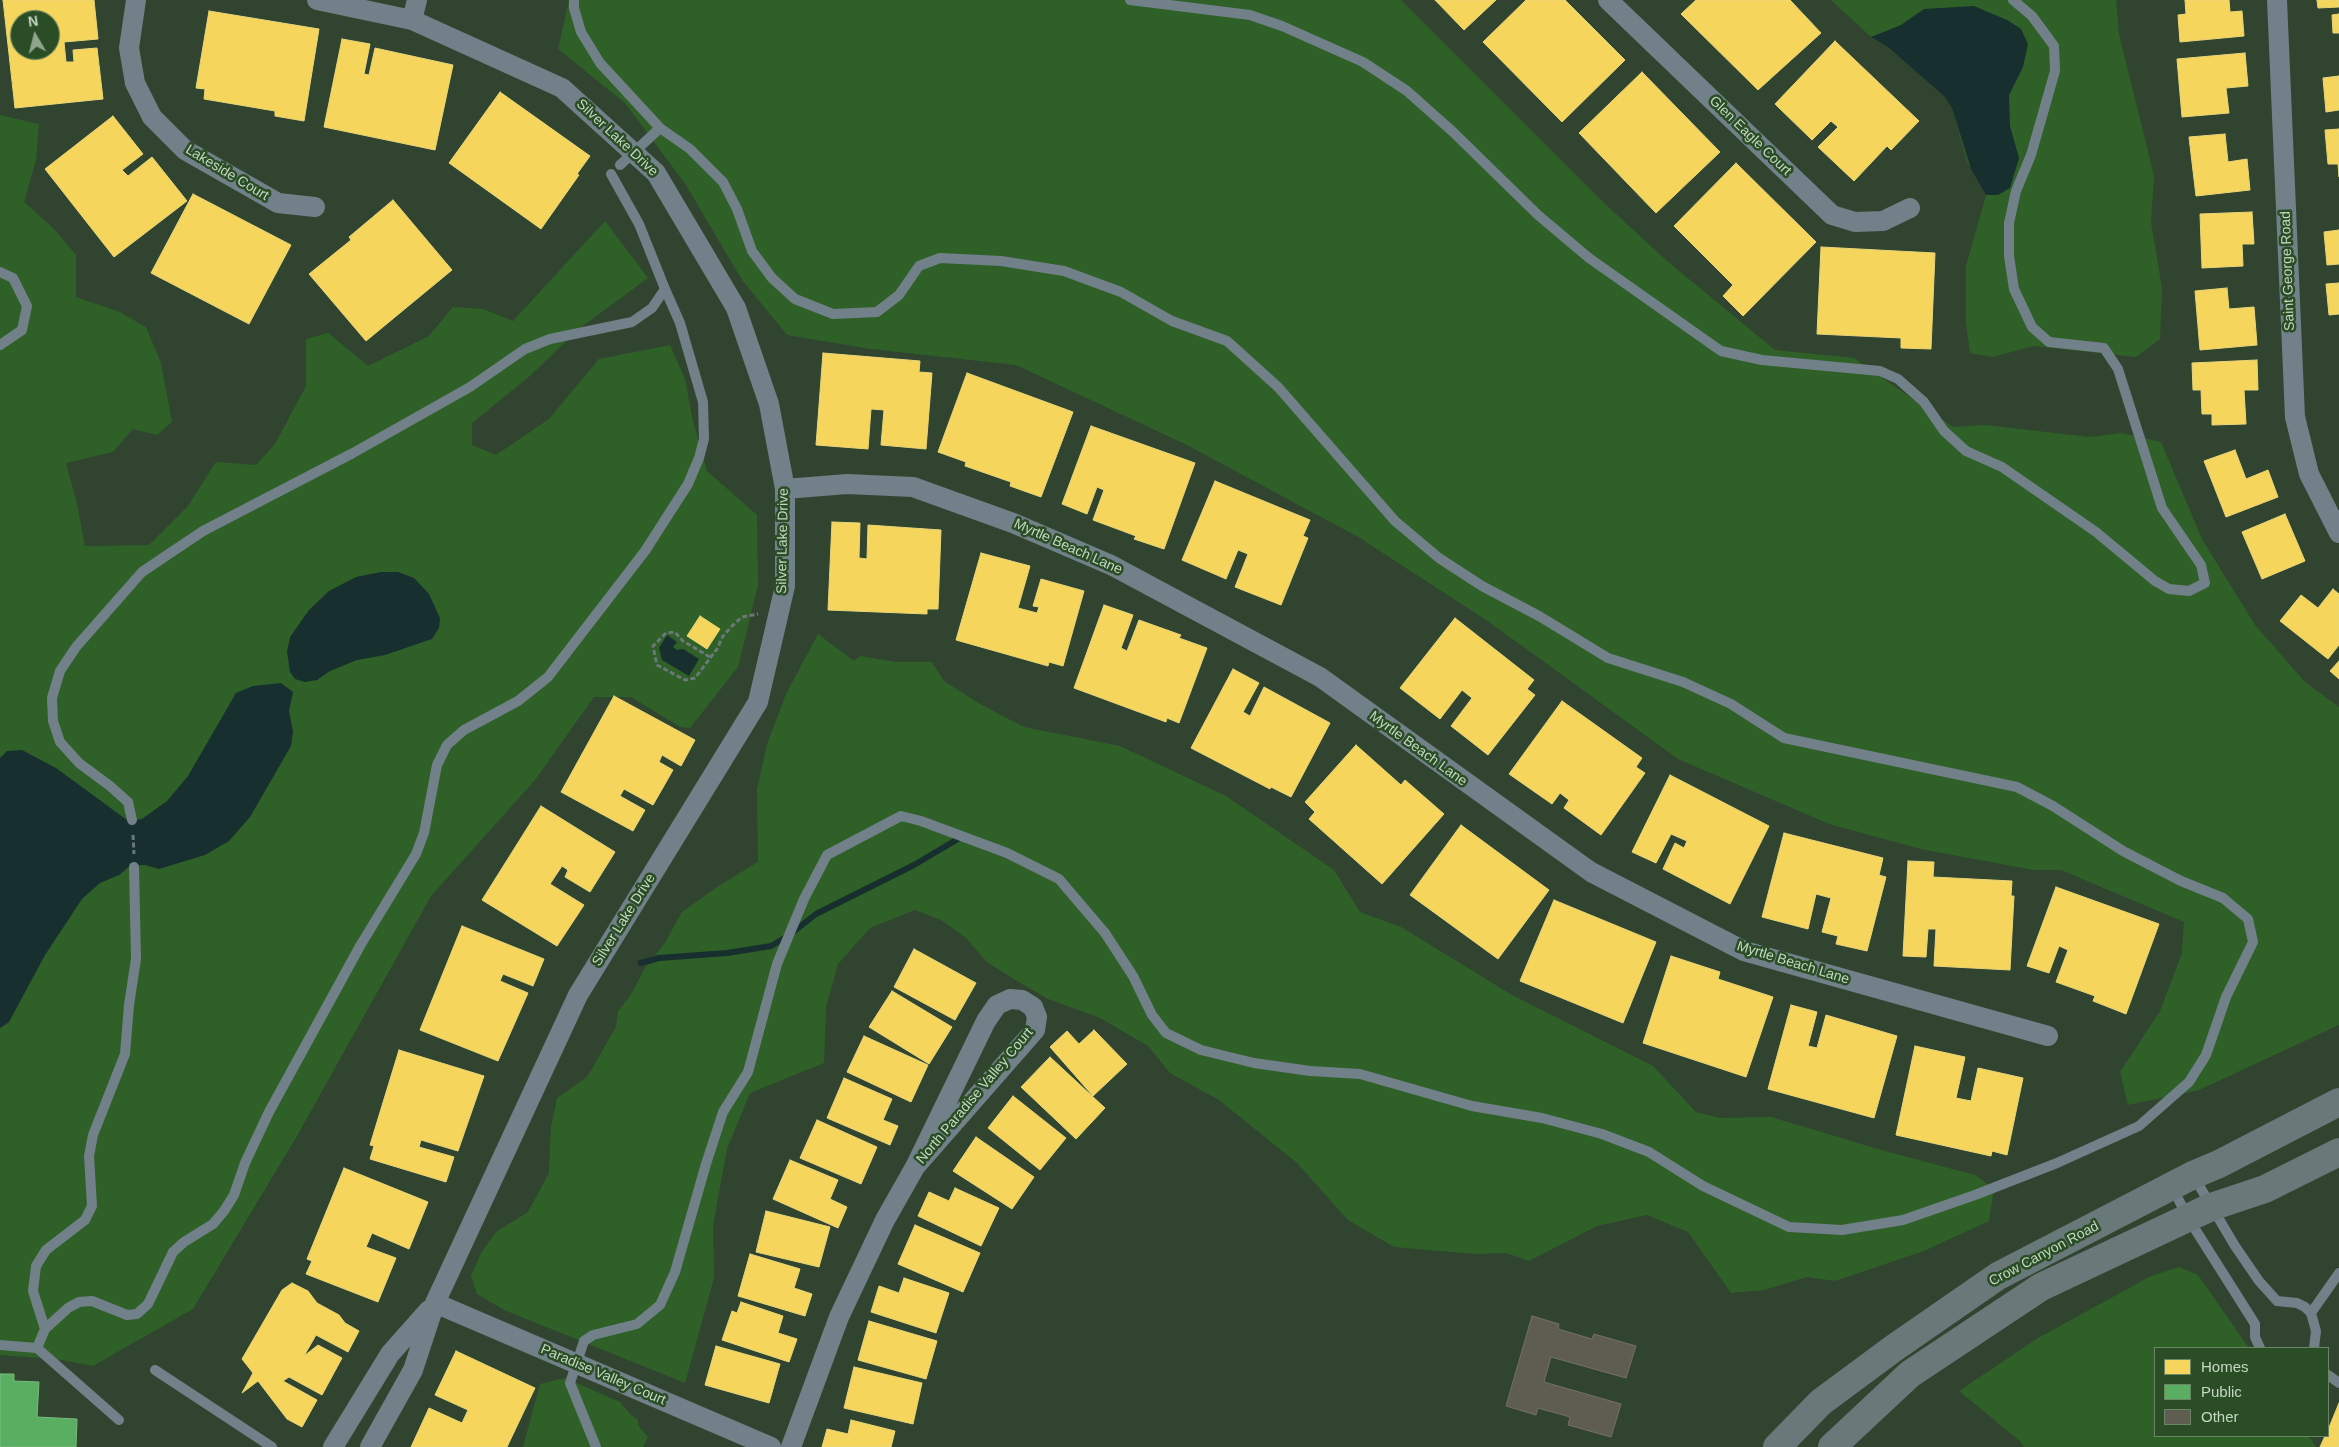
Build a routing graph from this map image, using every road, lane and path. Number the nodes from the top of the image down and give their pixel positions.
1 (136, 0) edge
2 (316, 0) edge
3 (417, 0) edge
4 (574, 0) edge
5 (1130, 0) edge
6 (1608, 0) edge
7 (2013, 0) edge
8 (2277, 0) edge
9 (412, 20) junction
10 (660, 128) junction
11 (626, 158) junction
12 (611, 174) dead end
13 (315, 207) dead end
14 (1910, 208) dead end
15 (0, 272) edge
16 (665, 289) junction
17 (0, 345) edge
18 (785, 489) junction
19 (2339, 534) edge
20 (779, 614) junction
21 (710, 657) junction
22 (132, 820) joint
23 (134, 867) joint
24 (2048, 1036) dead end
25 (2339, 1102) edge
26 (2339, 1152) edge
27 (915, 1167) junction
28 (2182, 1181) junction
29 (2200, 1213) junction
30 (2339, 1273) edge
31 (435, 1303) junction
32 (2311, 1314) junction
33 (46, 1329) junction
34 (0, 1345) edge
35 (2260, 1347) edge
36 (2314, 1347) edge
37 (37, 1348) junction
38 (576, 1363) junction
39 (155, 1370) dead end
40 (120, 1420) dead end
41 (272, 1447) edge
42 (333, 1447) edge
43 (370, 1447) edge
44 (596, 1447) edge
45 (771, 1447) edge
46 (792, 1447) edge
47 (1777, 1447) edge
48 (1832, 1447) edge

1 - 13 street, Lakeside Court
2 - 9 street, Silver Lake Drive
3 - 9 street
4 - 10 lane
5 - 7 lane
6 - 14 street, Glen Eagle Court
8 - 19 street, Saint George Road
9 - 11 street, Silver Lake Drive
10 - 11 lane
10 - 38 lane
11 - 18 street, Silver Lake Drive
12 - 16 lane
15 - 17 lane
16 - 22 lane
16 - 33 lane
18 - 20 street, Silver Lake Drive
18 - 24 street, Myrtle Beach Lane
20 - 21 path
20 - 31 street, Silver Lake Drive
21 - 21 path
22 - 23 path
23 - 33 lane
25 - 28 main road, Crow Canyon Road
26 - 29 main road, Crow Canyon Road
27 - 27 street, North Paradise Valley Court
27 - 46 street, North Paradise Valley Court
28 - 29 lane
28 - 29 lane
28 - 47 main road, Crow Canyon Road
29 - 32 lane
29 - 35 lane
29 - 48 main road, Crow Canyon Road
30 - 32 lane
31 - 38 street, Paradise Valley Court
31 - 42 street, Silver Lake Drive
31 - 43 street, Silver Lake Drive
32 - 36 lane
33 - 37 lane
34 - 37 lane
37 - 40 lane
38 - 44 lane
38 - 45 street, Paradise Valley Court
39 - 41 lane

